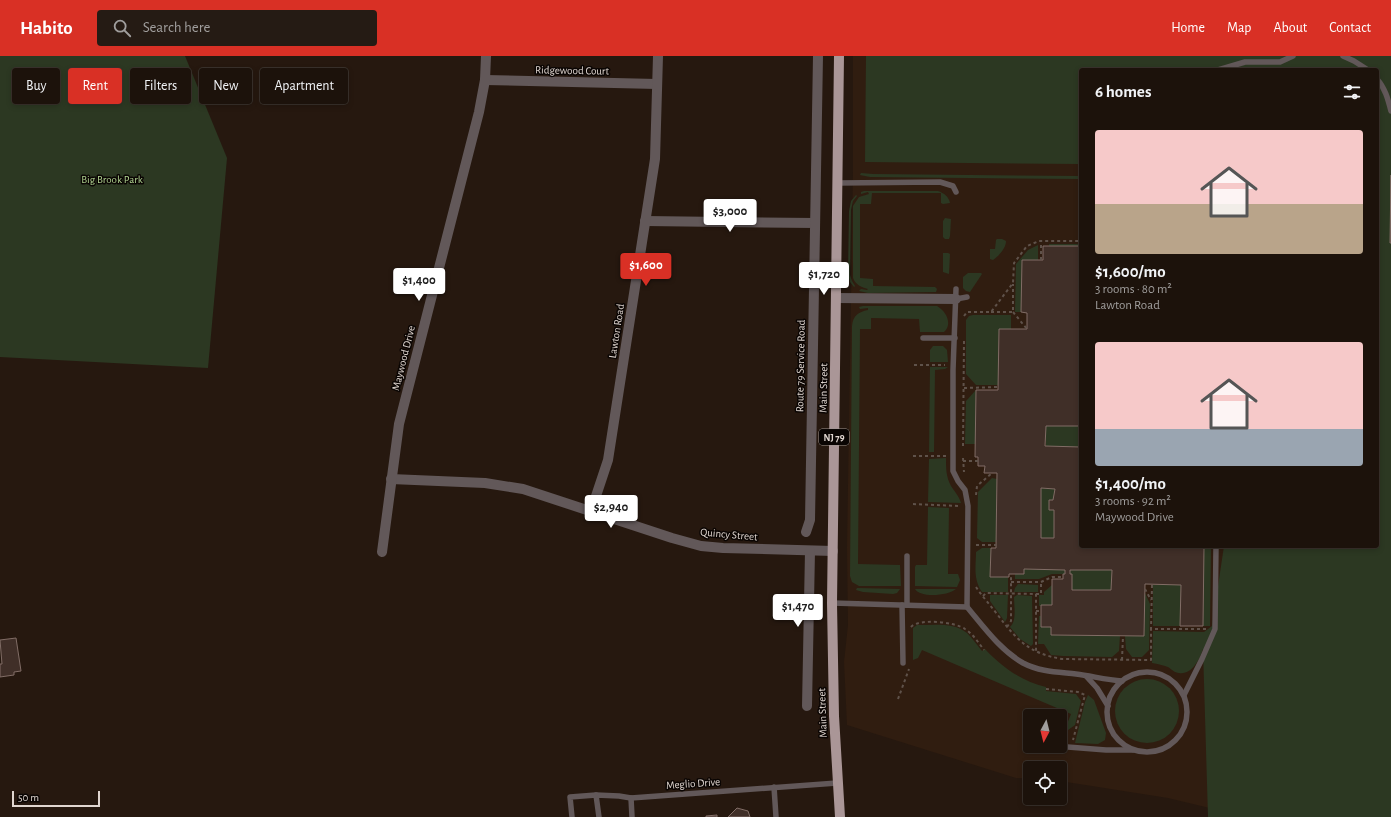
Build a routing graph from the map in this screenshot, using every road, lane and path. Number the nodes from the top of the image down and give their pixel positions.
1 (486, 56) edge
2 (658, 56) edge
3 (818, 56) edge
4 (839, 56) edge
5 (1293, 56) edge
6 (1343, 56) edge
7 (1225, 68) edge
8 (1365, 68) edge
9 (485, 80) junction
10 (1379, 82) edge
11 (657, 84) junction
12 (1391, 111) edge
13 (838, 183) junction
14 (956, 192) dead end
15 (645, 221) junction
16 (814, 223) junction
17 (1041, 241) junction
18 (1079, 242) edge
19 (1040, 260) dead end
20 (1013, 283) junction
21 (956, 294) junction
22 (967, 297) dead end
23 (836, 298) junction
24 (991, 312) junction
25 (1013, 312) junction
26 (964, 322) dead end
27 (1027, 329) dead end
28 (964, 336) dead end
29 (923, 338) dead end
30 (955, 338) junction
31 (914, 365) dead end
32 (954, 365) junction
33 (964, 365) junction
34 (998, 387) dead end
35 (963, 388) junction
36 (963, 449) dead end
37 (913, 456) dead end
38 (953, 456) junction
39 (963, 461) junction
40 (978, 461) dead end
41 (992, 473) dead end
42 (965, 474) dead end
43 (391, 479) junction
44 (974, 486) dead end
45 (976, 491) junction
46 (912, 504) dead end
47 (968, 506) junction
48 (590, 510) junction
49 (806, 532) dead end
50 (974, 545) dead end
51 (996, 545) dead end
52 (1216, 548) edge
53 (810, 551) junction
54 (833, 551) junction
55 (382, 552) dead end
56 (907, 556) dead end
57 (1011, 574) dead end
58 (1063, 577) dead end
59 (974, 580) dead end
60 (1011, 582) junction
61 (1042, 582) junction
62 (1152, 584) dead end
63 (1145, 589) dead end
64 (1011, 593) junction
65 (1036, 594) junction
66 (983, 596) junction
67 (1152, 601) junction
68 (832, 603) junction
69 (905, 605) junction
70 (967, 607) junction
71 (1036, 611) junction
72 (1041, 611) dead end
73 (1007, 628) junction
74 (1151, 629) junction
75 (1215, 629) junction
76 (911, 633) dead end
77 (1123, 636) dead end
78 (984, 650) dead end
79 (1036, 652) junction
80 (1122, 660) junction
81 (903, 663) dead end
82 (910, 666) dead end
83 (1086, 676) junction
84 (1122, 680) junction
85 (1046, 689) dead end
86 (1184, 695) junction
87 (898, 699) dead end
88 (807, 706) dead end
89 (1108, 706) junction
90 (1067, 747) edge
91 (1072, 748) junction
92 (1133, 750) junction
93 (837, 783) junction
94 (774, 787) junction
95 (596, 795) junction
96 (631, 798) junction
97 (572, 817) edge
98 (599, 817) edge
99 (632, 817) edge
100 (776, 817) edge
101 (840, 817) edge

1 - 9 street, Maywood Drive
2 - 11 street, Lawton Road
3 - 16 street, Route 79 Service Road
4 - 13 main road, Main Street / NJ 79
5 - 7 lane
6 - 8 lane
9 - 11 street, Ridgewood Court
9 - 43 street, Maywood Drive
10 - 12 lane
11 - 15 street, Lawton Road
13 - 14 lane
13 - 23 main road, Main Street / NJ 79
15 - 16 street
15 - 48 street, Lawton Road
16 - 49 street, Route 79 Service Road
17 - 18 path
17 - 19 path
17 - 20 path
20 - 24 path
20 - 25 path
21 - 22 lane
21 - 23 street
21 - 30 lane
23 - 54 main road, Main Street / NJ 79
24 - 25 path
24 - 26 path
25 - 27 path
28 - 33 path
29 - 30 lane
30 - 32 lane
31 - 32 path
32 - 33 path
32 - 38 lane
33 - 35 path
34 - 35 path
35 - 36 path
37 - 38 path
38 - 39 path
38 - 47 lane
39 - 40 path
39 - 42 path
41 - 45 path
43 - 48 street, Quincy Street
43 - 55 street, Maywood Drive
44 - 45 path
45 - 47 path
46 - 47 path
47 - 70 lane
48 - 53 street, Quincy Street
50 - 51 path
52 - 75 lane
53 - 54 street, Quincy Street
53 - 88 street
54 - 68 main road, Main Street / NJ 79
56 - 69 lane
57 - 60 path
58 - 61 path
59 - 66 path
60 - 61 path
60 - 64 path
61 - 65 path
62 - 67 path
63 - 67 path
64 - 65 path
64 - 66 path
64 - 73 path
65 - 71 path
66 - 73 path
67 - 74 path
68 - 69 lane
68 - 93 main road, Main Street / NJ 79
69 - 70 lane
69 - 81 lane
70 - 83 lane
71 - 72 path
71 - 79 path
73 - 79 path
74 - 75 path
74 - 80 path
75 - 86 lane
76 - 78 path
77 - 80 path
79 - 80 path
82 - 87 path
83 - 84 lane
83 - 89 lane
84 - 86 lane
84 - 89 lane
85 - 91 path
86 - 92 lane
89 - 92 lane
90 - 91 lane
91 - 92 lane
93 - 94 lane, Meglio Drive
93 - 101 main road, Main Street / NJ 79
94 - 96 lane, Meglio Drive
94 - 100 lane
95 - 96 lane, Meglio Drive
95 - 97 lane, Meglio Drive
95 - 98 lane
96 - 99 lane

